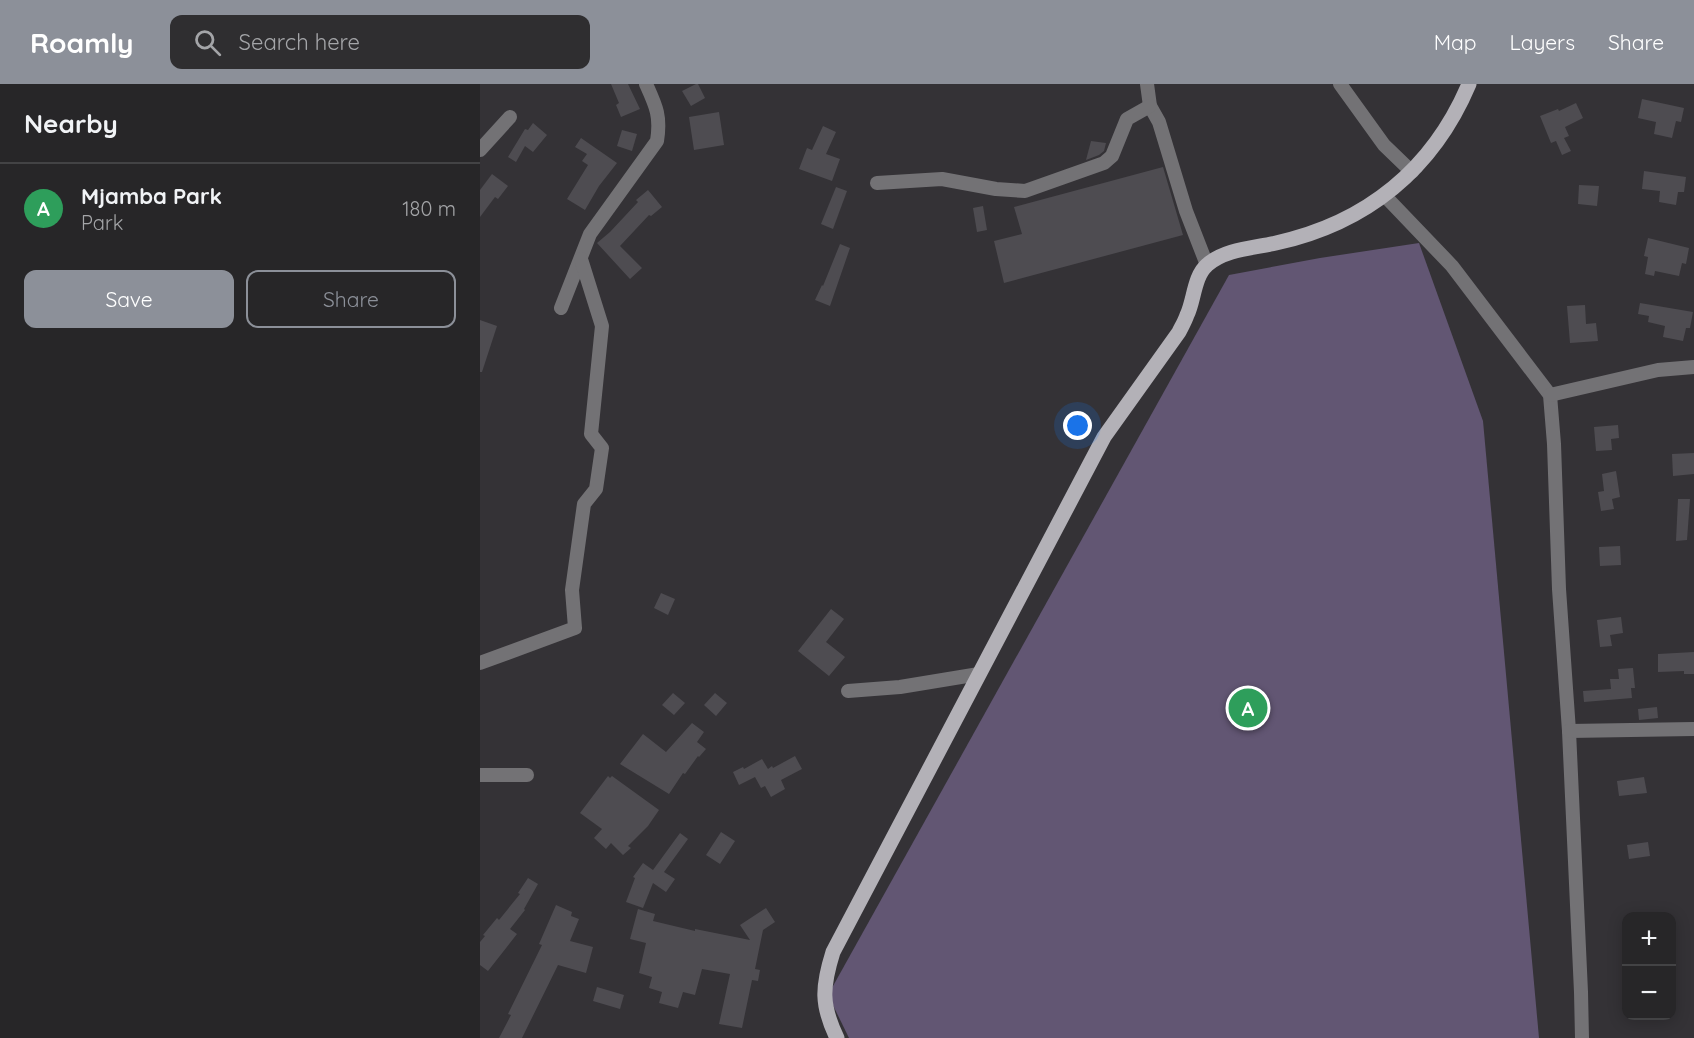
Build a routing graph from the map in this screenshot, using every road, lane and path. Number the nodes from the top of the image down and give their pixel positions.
1 (646, 84) edge
2 (1147, 84) edge
3 (1340, 84) edge
4 (1470, 84) edge
5 (1150, 106) junction
6 (510, 117) dead end
7 (480, 150) edge
8 (1412, 172) junction
9 (877, 183) dead end
10 (1384, 196) junction
11 (581, 259) junction
12 (1207, 265) junction
13 (561, 308) dead end
14 (1694, 367) edge
15 (1550, 394) junction
16 (480, 663) edge
17 (979, 674) junction
18 (848, 691) dead end
19 (1694, 729) edge
20 (1569, 731) junction
21 (480, 775) edge
22 (526, 775) dead end
23 (837, 1038) edge
24 (1582, 1038) edge

1 - 11 street
2 - 5 street
3 - 8 street
4 - 8 main road
5 - 9 street
5 - 12 street
6 - 7 street
8 - 10 main road
10 - 12 main road
10 - 15 street
11 - 13 street
11 - 16 street
12 - 17 main road
14 - 15 street
15 - 20 street
17 - 18 street
17 - 23 main road
19 - 20 street
20 - 24 street
21 - 22 street

